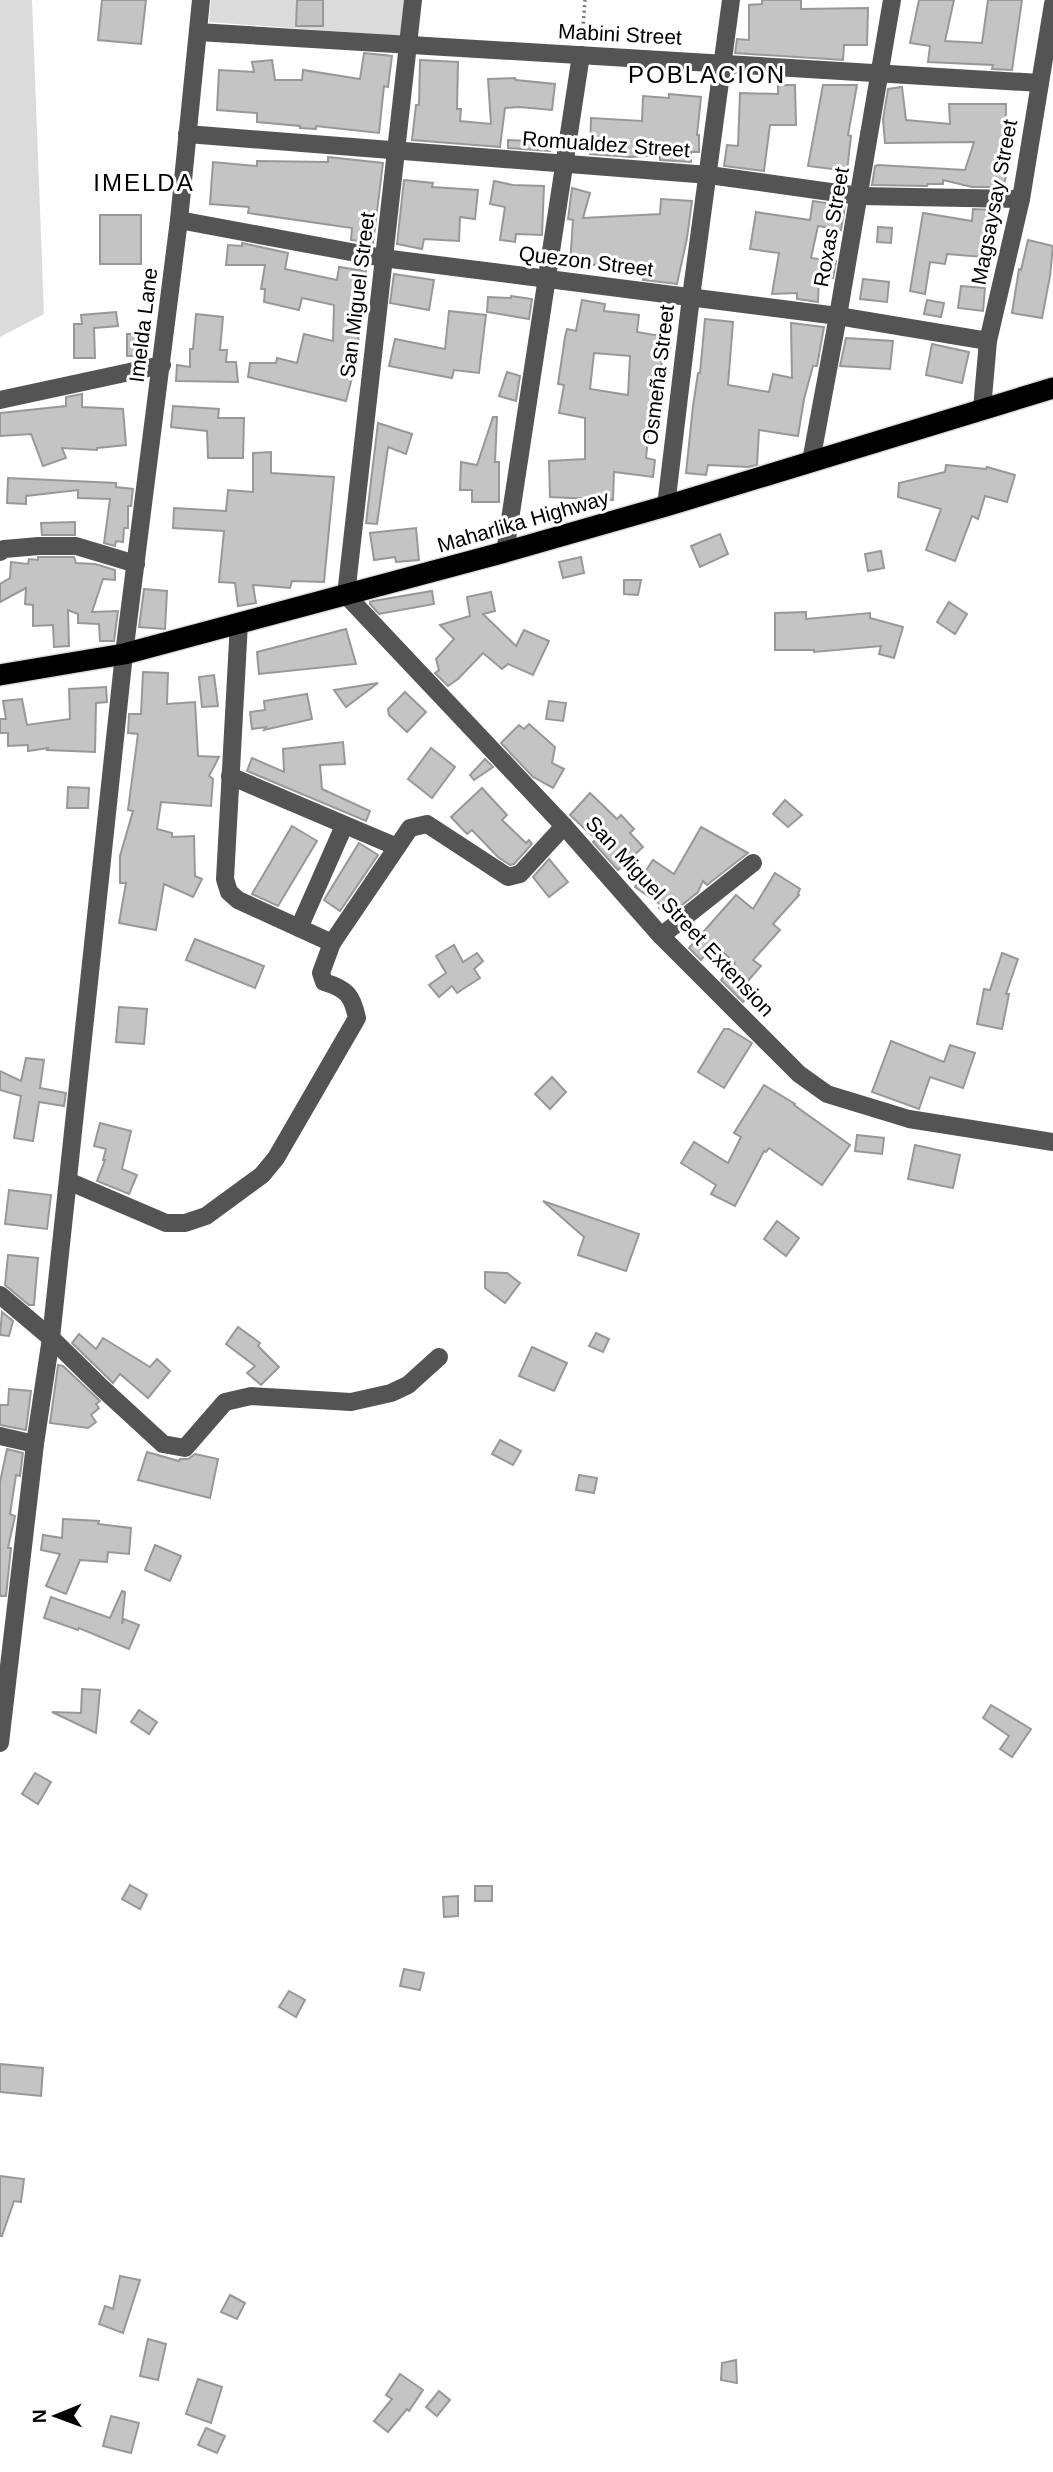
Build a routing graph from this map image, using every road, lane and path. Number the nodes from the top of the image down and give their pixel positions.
1 (201, 0) edge
2 (413, 0) edge
3 (585, 0) edge
4 (731, 0) edge
5 (892, 0) edge
6 (1053, 4) edge
7 (198, 32) junction
8 (408, 44) junction
9 (580, 55) junction
10 (723, 63) junction
11 (880, 72) junction
12 (1040, 83) junction
13 (187, 134) junction
14 (397, 151) junction
15 (564, 164) junction
16 (709, 175) junction
17 (859, 196) junction
18 (1021, 199) junction
19 (179, 220) junction
20 (383, 258) junction
21 (547, 279) junction
22 (691, 297) junction
23 (838, 316) junction
24 (988, 341) junction
25 (162, 365) junction
26 (1053, 388) edge
27 (0, 400) edge
28 (982, 409) junction
29 (811, 461) junction
30 (666, 506) junction
31 (0, 552) edge
32 (505, 552) junction
33 (136, 564) junction
34 (346, 595) junction
35 (239, 623) junction
36 (124, 654) junction
37 (0, 675) edge
38 (230, 776) junction
39 (564, 825) junction
40 (344, 826) junction
41 (397, 847) junction
42 (753, 863) dead end
43 (299, 928) junction
44 (661, 936) junction
45 (332, 943) junction
46 (1053, 1142) edge
47 (68, 1181) junction
48 (0, 1295) edge
49 (51, 1338) junction
50 (439, 1357) dead end
51 (0, 1436) edge
52 (34, 1444) junction
53 (0, 1742) edge

1 - 7 street, Imelda Lane
2 - 8 street, San Miguel Street
3 - 9 path
4 - 10 street, Osmeña Street
5 - 11 street, Roxas Street
6 - 12 street, Magsaysay Street
7 - 8 street, Mabini Street
7 - 13 street, Imelda Lane
8 - 9 street, Mabini Street
8 - 14 street, San Miguel Street
9 - 10 street, Mabini Street
9 - 15 street
10 - 11 street, Mabini Street
10 - 16 street, Osmeña Street
11 - 12 street, Mabini Street
11 - 17 street, Roxas Street
12 - 18 street, Magsaysay Street
13 - 14 street, Romualdez Street
13 - 19 street, Imelda Lane
14 - 15 street, Romualdez Street
14 - 20 street, San Miguel Street
15 - 16 street, Romualdez Street
15 - 21 street
16 - 17 street, Romualdez Street
16 - 22 street, Osmeña Street
17 - 18 street, Romualdez Street
17 - 23 street, Roxas Street
18 - 24 street, Magsaysay Street
19 - 20 street, Quezon Street
19 - 25 street, Imelda Lane
20 - 21 street, Quezon Street
20 - 34 street, San Miguel Street
21 - 22 street, Quezon Street
21 - 32 street
22 - 23 street, Quezon Street
22 - 30 street, Osmeña Street
23 - 24 street, Quezon Street
23 - 29 street, Roxas Street
24 - 28 street, Magsaysay Street
25 - 27 street
25 - 33 street, Imelda Lane
26 - 28 highway, Maharlika Highway
28 - 29 highway, Maharlika Highway
29 - 30 highway, Maharlika Highway
30 - 32 highway, Maharlika Highway
31 - 33 street
32 - 34 highway, Maharlika Highway
33 - 36 street, Imelda Lane
34 - 35 highway, Maharlika Highway
34 - 39 street, San Miguel Street Extension
35 - 36 highway, Maharlika Highway
35 - 38 street
36 - 37 highway, Maharlika Highway
36 - 47 street, Imelda Lane
38 - 40 street
38 - 43 street
39 - 41 street
39 - 44 street, San Miguel Street Extension
40 - 41 street
40 - 43 street
41 - 45 street
42 - 44 street
43 - 45 street
44 - 46 street, San Miguel Street Extension
45 - 47 street
47 - 49 street, Imelda Lane
48 - 49 street
49 - 50 street
49 - 52 street, Imelda Lane
51 - 52 street
52 - 53 street, Imelda Lane

